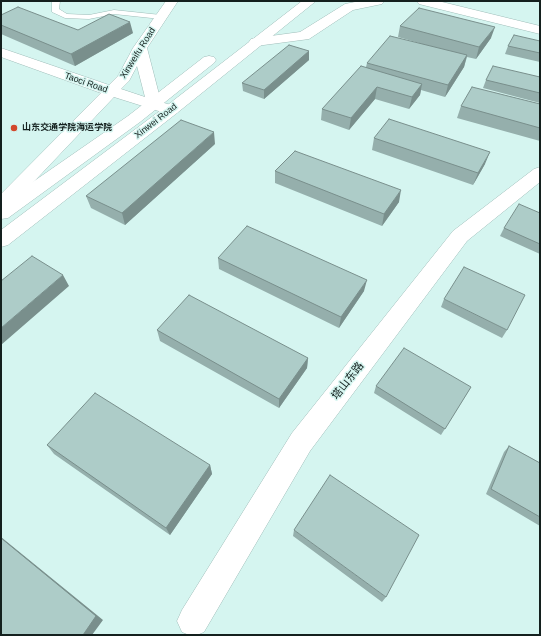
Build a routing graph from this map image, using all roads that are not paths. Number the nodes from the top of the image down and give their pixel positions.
1 (56, 1) edge
2 (116, 1) edge
3 (172, 1) edge
4 (291, 1) edge
5 (310, 1) edge
6 (378, 1) edge
7 (423, 1) edge
8 (114, 12) junction
9 (161, 17) junction
10 (540, 30) edge
11 (256, 42) junction
12 (140, 48) junction
13 (1, 52) edge
14 (112, 92) junction
15 (154, 104) junction
16 (171, 110) junction
17 (540, 173) edge
18 (1, 205) edge
19 (1, 213) edge
20 (1, 240) edge
21 (192, 621) dead end

1 - 8 lane
2 - 8 lane
3 - 9 street, Xinweifu Road
4 - 15 street, Xinwei Road
5 - 11 street, Xinwei Road
6 - 11 street
7 - 10 street
8 - 9 lane
9 - 12 street, Xinweifu Road
11 - 16 street, Xinwei Road
12 - 14 street, Xinweifu Road
12 - 15 street
13 - 14 street, Taoci Road
14 - 15 street, Taoci Road
14 - 18 street, Xinweifu Road
15 - 16 street, Taoci Road
15 - 19 street, Xinwei Road
16 - 20 street, Xinwei Road
17 - 21 street, 塔山东路

